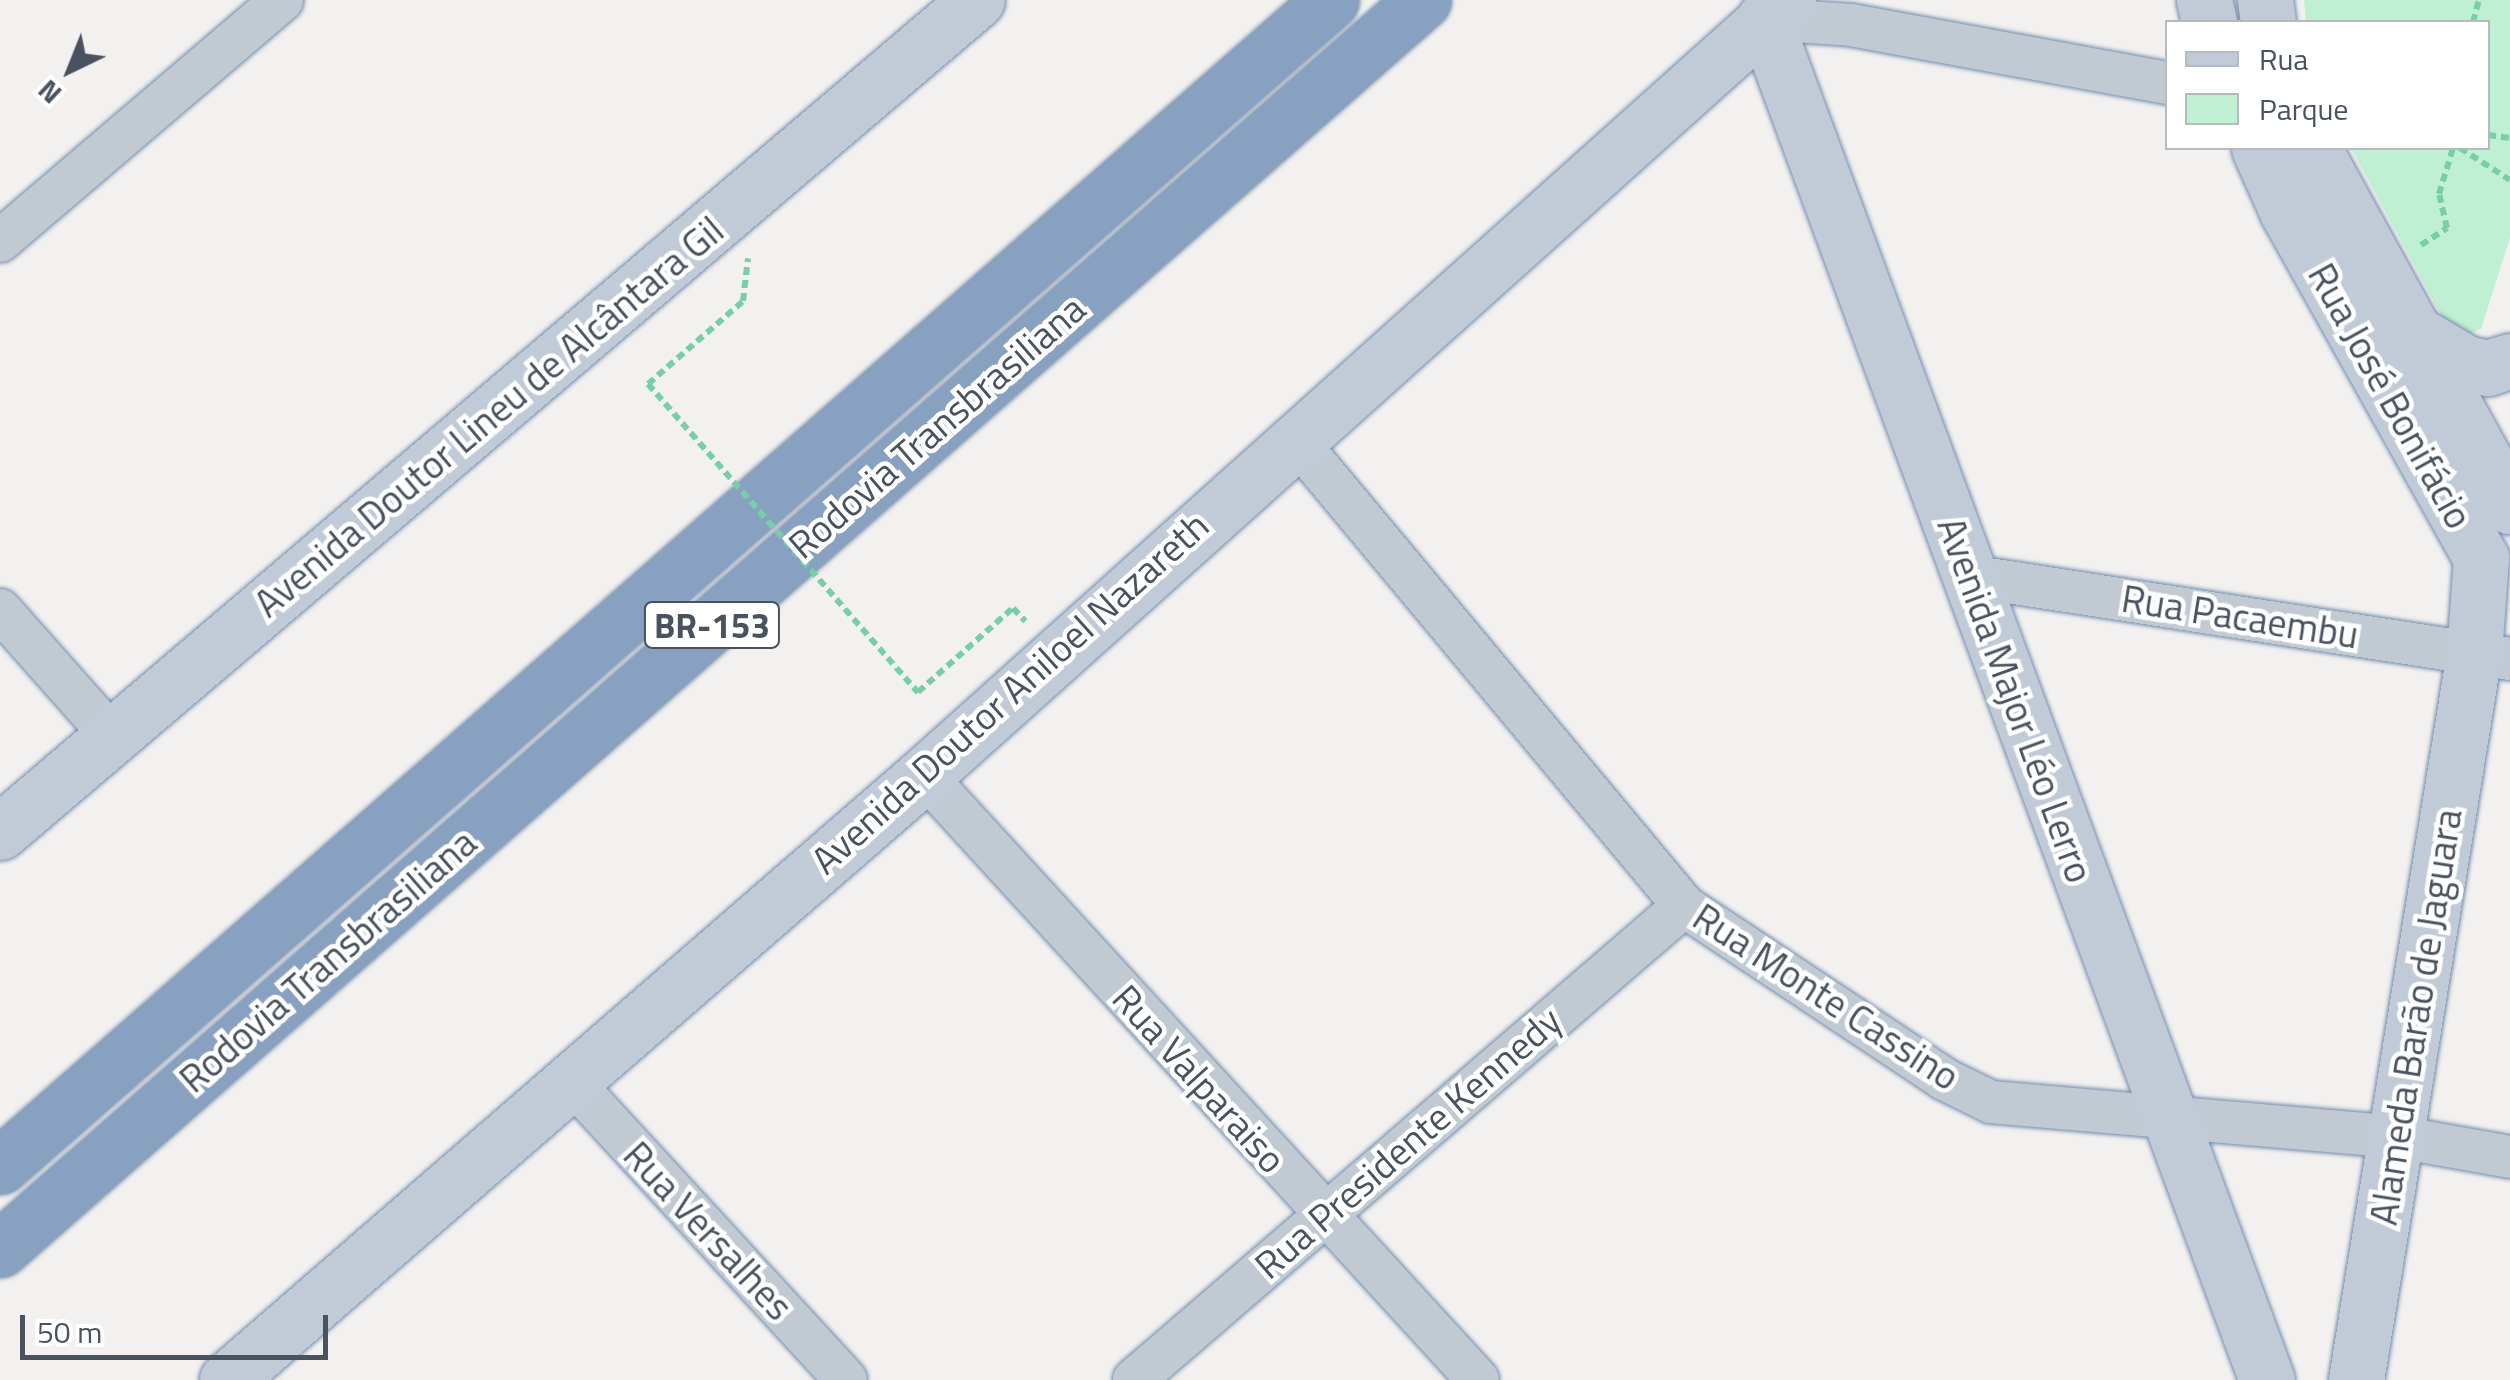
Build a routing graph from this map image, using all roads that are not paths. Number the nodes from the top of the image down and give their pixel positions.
1 (282, 0) edge
2 (977, 0) edge
3 (1331, 0) edge
4 (1423, 0) edge
5 (1776, 10) edge
6 (2165, 82) edge
7 (2260, 150) edge
8 (2314, 150) edge
9 (0, 241) edge
10 (2416, 333) junction
11 (2510, 362) edge
12 (1294, 438) junction
13 (2508, 490) edge
14 (1970, 576) junction
15 (0, 610) edge
16 (2492, 656) edge
17 (112, 735) junction
18 (924, 774) junction
19 (0, 832) edge
20 (1684, 906) junction
21 (571, 1081) junction
22 (2168, 1112) junction
23 (2398, 1137) junction
24 (2510, 1157) edge
25 (0, 1166) edge
26 (1322, 1216) junction
27 (0, 1249) edge
28 (227, 1380) edge
29 (846, 1380) edge
30 (1134, 1380) edge
31 (1478, 1380) edge
32 (2268, 1380) edge
33 (2356, 1380) edge

1 - 9 street
2 - 17 main road, Avenida Doutor Lineu de Alcântara Gil
3 - 25 highway, Rodovia Transbrasiliana / BR-153
4 - 27 highway, Rodovia Transbrasiliana / BR-153
5 - 6 street
5 - 12 main road, Avenida Doutor Aniloel Nazareth
5 - 14 main road, Avenida Major Léo Lerro
7 - 16 main road, Rua José Bonifácio
8 - 10 main road, Rua José Bonifácio
10 - 11 main road
10 - 13 main road, Rua José Bonifácio
12 - 18 main road, Avenida Doutor Aniloel Nazareth
12 - 20 street, Rua Monte Cassino
14 - 16 street, Rua Pacaembu
14 - 22 main road, Avenida Major Léo Lerro
15 - 17 street
16 - 23 main road, Alameda Barão de Jaguara
17 - 19 main road, Avenida Doutor Lineu de Alcântara Gil
18 - 21 main road, Avenida Doutor Aniloel Nazareth
18 - 26 street, Rua Valparaiso
20 - 22 street, Rua Monte Cassino
20 - 26 street, Rua Presidente Kennedy
21 - 28 main road, Avenida Doutor Aniloel Nazareth
21 - 29 street, Rua Versalhes
22 - 23 street, Rua Monte Cassino
22 - 32 main road, Avenida Major Léo Lerro
23 - 24 street, Rua Monte Cassino
23 - 33 main road, Alameda Barão de Jaguara
26 - 30 street, Rua Presidente Kennedy
26 - 31 street, Rua Valparaiso

